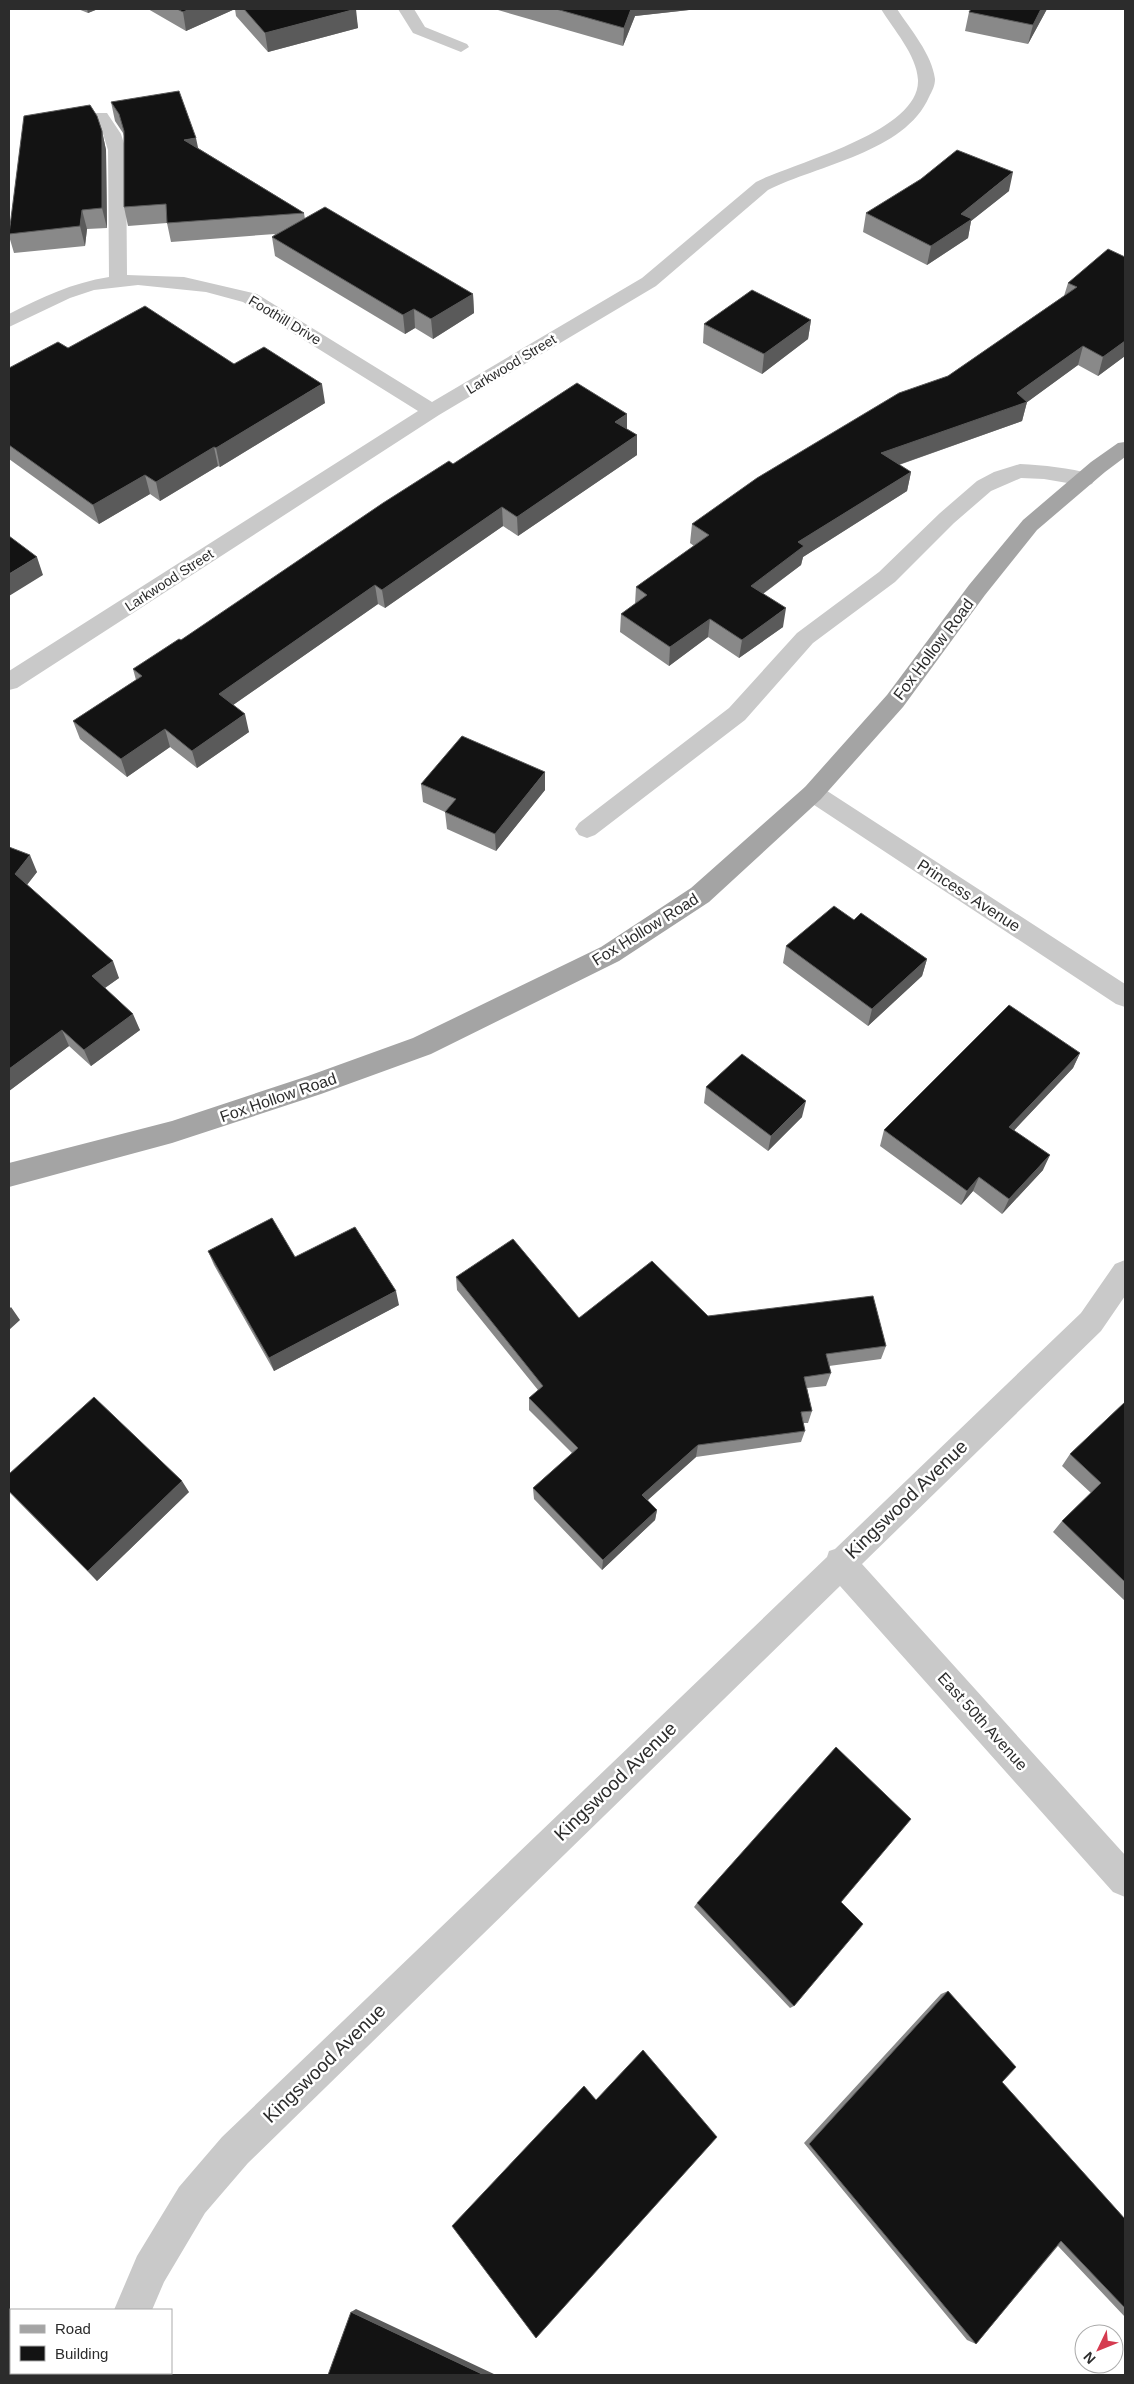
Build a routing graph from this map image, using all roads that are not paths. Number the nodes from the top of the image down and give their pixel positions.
1 (406, 9) edge
2 (889, 9) edge
3 (461, 48) dead end
4 (101, 117) dead end
5 (118, 282) junction
6 (9, 321) edge
7 (432, 411) junction
8 (1125, 448) edge
9 (1085, 478) junction
10 (9, 682) edge
11 (813, 793) junction
12 (587, 829) dead end
13 (1125, 997) edge
14 (9, 1175) edge
15 (1125, 1273) edge
16 (840, 1562) junction
17 (1125, 1880) edge
18 (133, 2309) edge

1 - 3 street
2 - 7 street, Larkwood Street
4 - 5 street
5 - 6 street, Foothill Drive
5 - 7 street, Foothill Drive
7 - 10 street, Larkwood Street
8 - 9 main road, Fox Hollow Road
9 - 11 main road, Fox Hollow Road
9 - 12 street
11 - 13 street, Princess Avenue
11 - 14 main road, Fox Hollow Road
15 - 16 street, Kingswood Avenue
16 - 17 street, East 50th Avenue
16 - 18 street, Kingswood Avenue

